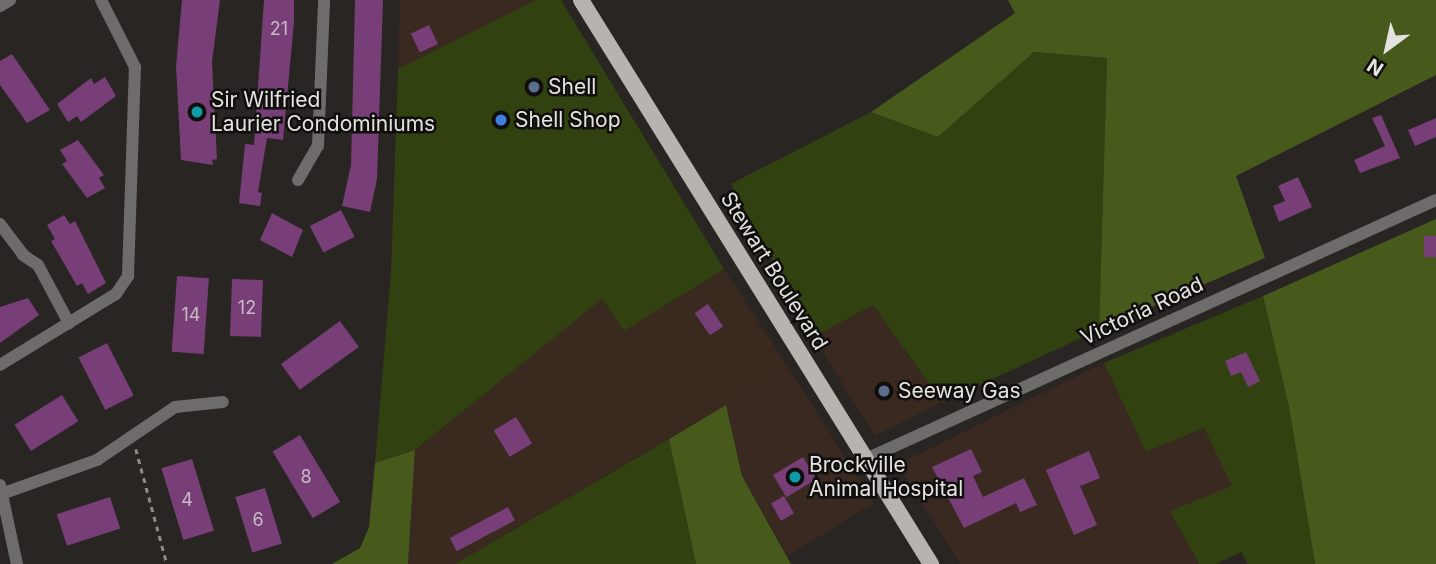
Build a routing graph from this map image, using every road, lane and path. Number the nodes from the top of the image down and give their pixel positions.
1 (10, 0) edge
2 (102, 0) edge
3 (324, 0) edge
4 (581, 0) edge
5 (0, 6) edge
6 (298, 180) dead end
7 (1436, 200) edge
8 (0, 223) edge
9 (69, 323) junction
10 (0, 365) edge
11 (223, 402) dead end
12 (132, 435) junction
13 (866, 459) junction
14 (2, 489) edge
15 (17, 564) edge
16 (167, 564) edge
17 (931, 564) edge

1 - 5 street
2 - 9 street
3 - 6 street
4 - 13 main road, Stewart Boulevard
7 - 13 street, Victoria Road
8 - 9 street
9 - 10 street
11 - 12 street
12 - 14 street
12 - 16 path
13 - 17 main road, Stewart Boulevard
14 - 15 street

